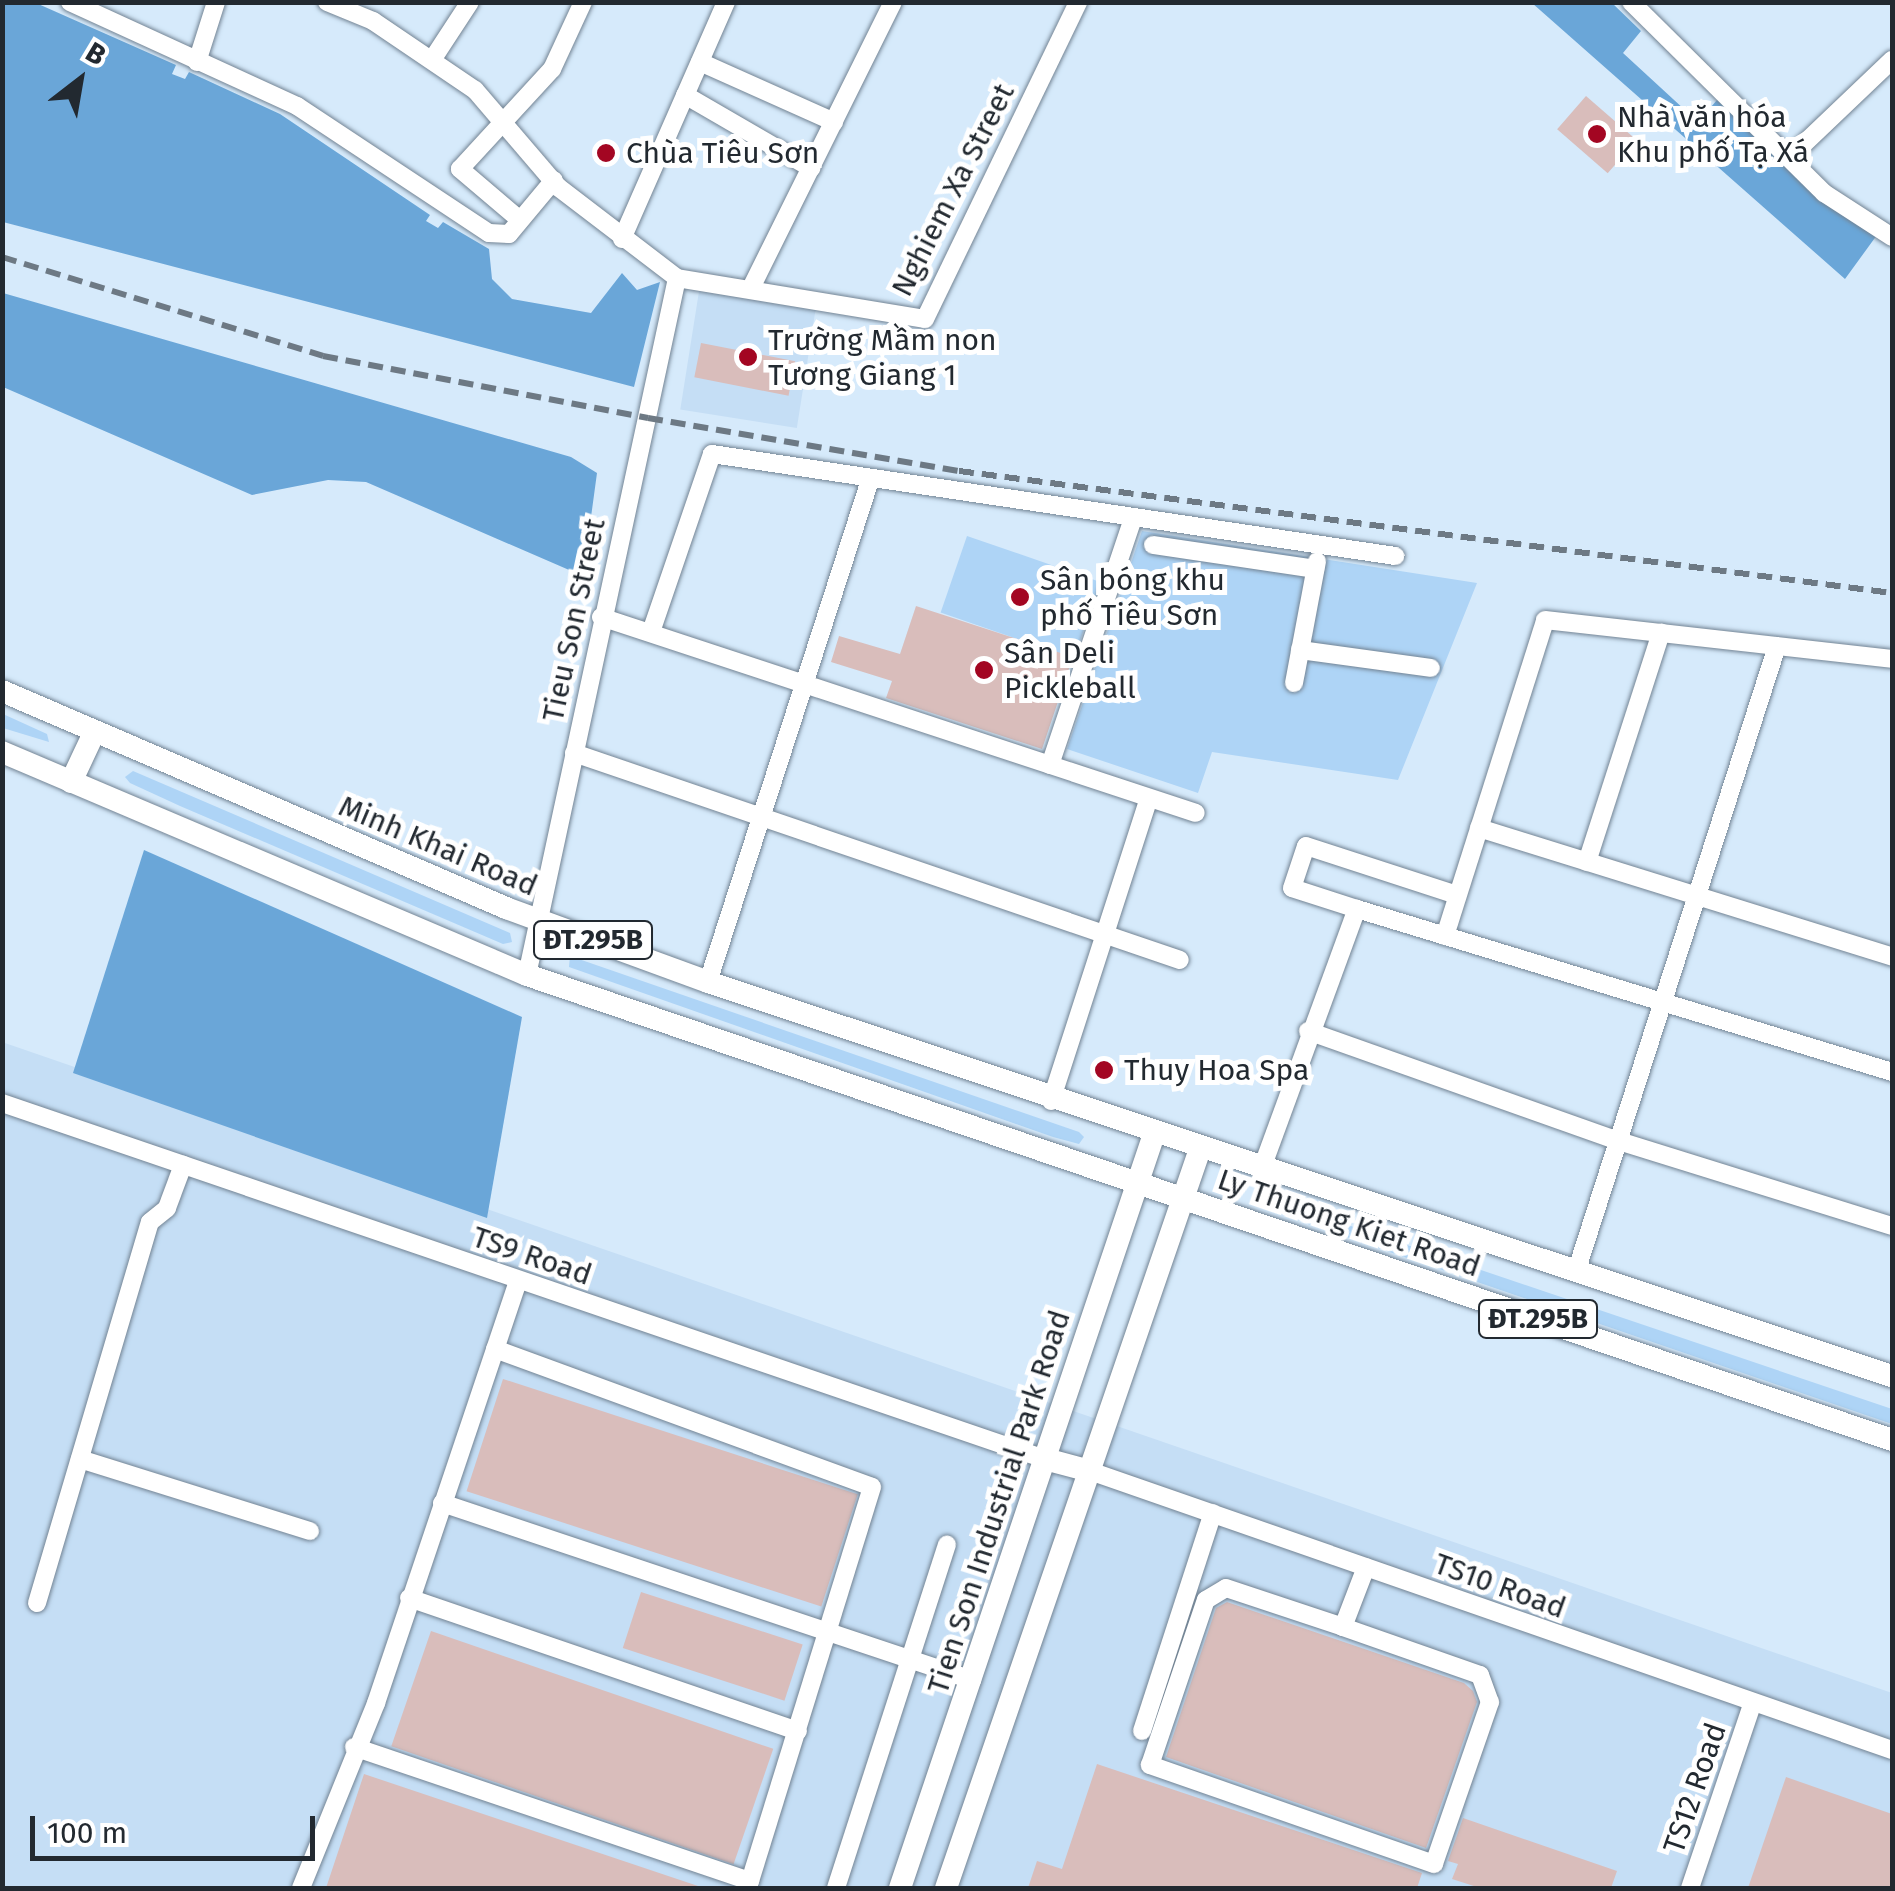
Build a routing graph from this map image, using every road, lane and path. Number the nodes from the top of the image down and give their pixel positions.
1 (70, 2) edge
2 (216, 2) edge
3 (328, 2) edge
4 (470, 2) edge
5 (583, 2) edge
6 (726, 2) edge
7 (1078, 2) edge
8 (891, 3) edge
9 (1637, 4) edge
10 (355, 8) edge
11 (432, 60) junction
12 (1892, 60) edge
13 (196, 62) junction
14 (700, 62) junction
15 (685, 96) junction
16 (504, 118) junction
17 (834, 122) junction
18 (1788, 158) junction
19 (811, 168) junction
20 (554, 180) junction
21 (520, 220) junction
22 (1892, 237) edge
23 (622, 239) junction
24 (677, 278) junction
25 (752, 288) junction
26 (870, 480) junction
27 (1133, 518) junction
28 (1154, 545) dead end
29 (1320, 546) junction
30 (1395, 556) dead end
31 (1316, 569) junction
32 (601, 617) junction
33 (650, 632) junction
34 (1661, 633) junction
35 (1777, 646) junction
36 (1300, 650) junction
37 (1892, 659) edge
38 (1431, 668) dead end
39 (804, 683) junction
40 (1294, 683) dead end
41 (2, 692) edge
42 (94, 733) junction
43 (2, 752) edge
44 (574, 752) junction
45 (1050, 765) junction
46 (71, 782) junction
47 (1149, 798) junction
48 (1196, 813) dead end
49 (762, 816) junction
50 (1479, 828) junction
51 (1587, 862) junction
52 (1458, 895) junction
53 (1697, 896) junction
54 (1357, 909) junction
55 (540, 921) junction
56 (1104, 934) junction
57 (1445, 936) junction
58 (1892, 957) edge
59 (1180, 960) dead end
60 (527, 975) junction
61 (708, 982) junction
62 (1663, 1002) junction
63 (1308, 1031) junction
64 (1892, 1072) edge
65 (1052, 1101) junction
66 (2, 1103) edge
67 (1154, 1134) junction
68 (1620, 1141) junction
69 (1200, 1149) junction
70 (183, 1165) junction
71 (1262, 1168) junction
72 (1136, 1184) junction
73 (1184, 1198) junction
74 (1892, 1226) edge
75 (1577, 1270) junction
76 (518, 1280) junction
77 (495, 1348) junction
78 (1892, 1376) edge
79 (1892, 1440) edge
80 (80, 1458) junction
81 (1044, 1459) junction
82 (1090, 1472) junction
83 (442, 1504) junction
84 (1214, 1513) junction
85 (310, 1531) dead end
86 (946, 1544) dead end
87 (1366, 1567) junction
88 (409, 1598) junction
89 (37, 1603) dead end
90 (1344, 1627) junction
91 (830, 1631) junction
92 (910, 1658) junction
93 (972, 1680) junction
94 (1752, 1705) junction
95 (798, 1730) junction
96 (1142, 1731) dead end
97 (354, 1748) junction
98 (1892, 1750) edge
99 (749, 1885) edge
100 (301, 1888) edge
101 (836, 1888) edge
102 (900, 1888) edge
103 (946, 1888) edge
104 (1690, 1888) edge

1 - 13 street
2 - 13 street
3 - 10 street, Nghiem Xa Street
4 - 11 street
5 - 16 street
6 - 14 street
7 - 25 street, Nghiem Xa Street
8 - 17 street
9 - 18 street
10 - 11 street, Nghiem Xa Street
11 - 16 street, Nghiem Xa Street
12 - 18 street
13 - 21 street
14 - 15 street
14 - 17 street
15 - 19 street
15 - 23 street
16 - 20 street, Nghiem Xa Street
16 - 21 street
17 - 19 street
18 - 22 street
19 - 25 street
20 - 21 street
20 - 23 street, Nghiem Xa Street
23 - 24 street, Nghiem Xa Street
24 - 25 street, Nghiem Xa Street
24 - 32 street, Tieu Son Street
26 - 27 street
26 - 33 street
26 - 39 street
27 - 29 street
27 - 45 street
28 - 31 street
29 - 30 street
29 - 31 street
31 - 36 street
32 - 33 street
32 - 44 street, Tieu Son Street
33 - 39 street
34 - 35 street
34 - 50 street
34 - 51 street
35 - 37 street
35 - 53 street
36 - 38 street
36 - 40 street
39 - 45 street
39 - 49 street
41 - 42 main road, Minh Khai Road / ĐT.295B
42 - 46 main road
42 - 55 main road, Minh Khai Road / ĐT.295B
43 - 46 main road, ĐT.295B
44 - 49 street
44 - 55 street, Tieu Son Street
45 - 47 street
46 - 60 main road, ĐT.295B
47 - 48 street
47 - 56 street
49 - 56 street
49 - 61 street
50 - 51 street
50 - 52 street
51 - 53 street
52 - 54 street
52 - 57 street
53 - 58 street
53 - 62 street
54 - 57 street
54 - 63 street
55 - 60 street, Tieu Son Street
55 - 61 main road, Minh Khai Road / ĐT.295B
56 - 59 street
56 - 65 street
57 - 62 street
60 - 72 main road, ĐT.295B
61 - 65 main road, Minh Khai Road / ĐT.295B
62 - 64 street
62 - 68 street
63 - 68 street
63 - 71 street
65 - 67 main road, Minh Khai Road / ĐT.295B
66 - 70 street, TS9 Road
67 - 69 main road, Minh Khai Road / ĐT.295B
67 - 72 main road, Tien Son Industrial Park Road
68 - 74 street
68 - 75 street
69 - 71 main road, Ly Thuong Kiet Road / ĐT.295B
69 - 73 main road
70 - 76 street, TS9 Road
70 - 80 street
71 - 75 main road, Ly Thuong Kiet Road / ĐT.295B
72 - 73 main road, ĐT.295B
72 - 81 main road, Tien Son Industrial Park Road
73 - 79 main road, Ly Thuong Kiet Road / ĐT.295B
73 - 82 main road
75 - 78 main road, Ly Thuong Kiet Road / ĐT.295B
76 - 77 street
76 - 81 street, TS9 Road
77 - 83 street
77 - 91 street
80 - 85 street
80 - 89 street
81 - 82 main road
81 - 93 main road, Tien Son Industrial Park Road
82 - 84 street, TS10 Road
82 - 103 main road
83 - 88 street
83 - 91 street
84 - 87 street, TS10 Road
84 - 96 street
86 - 92 street
87 - 90 street
87 - 94 street, TS10 Road
88 - 95 street
88 - 97 street
90 - 90 street
91 - 92 street
91 - 95 street
92 - 93 street
92 - 101 street
93 - 102 main road, Tien Son Industrial Park Road
94 - 98 street, TS10 Road
94 - 104 street, TS12 Road
95 - 99 street
97 - 99 street
97 - 100 street

